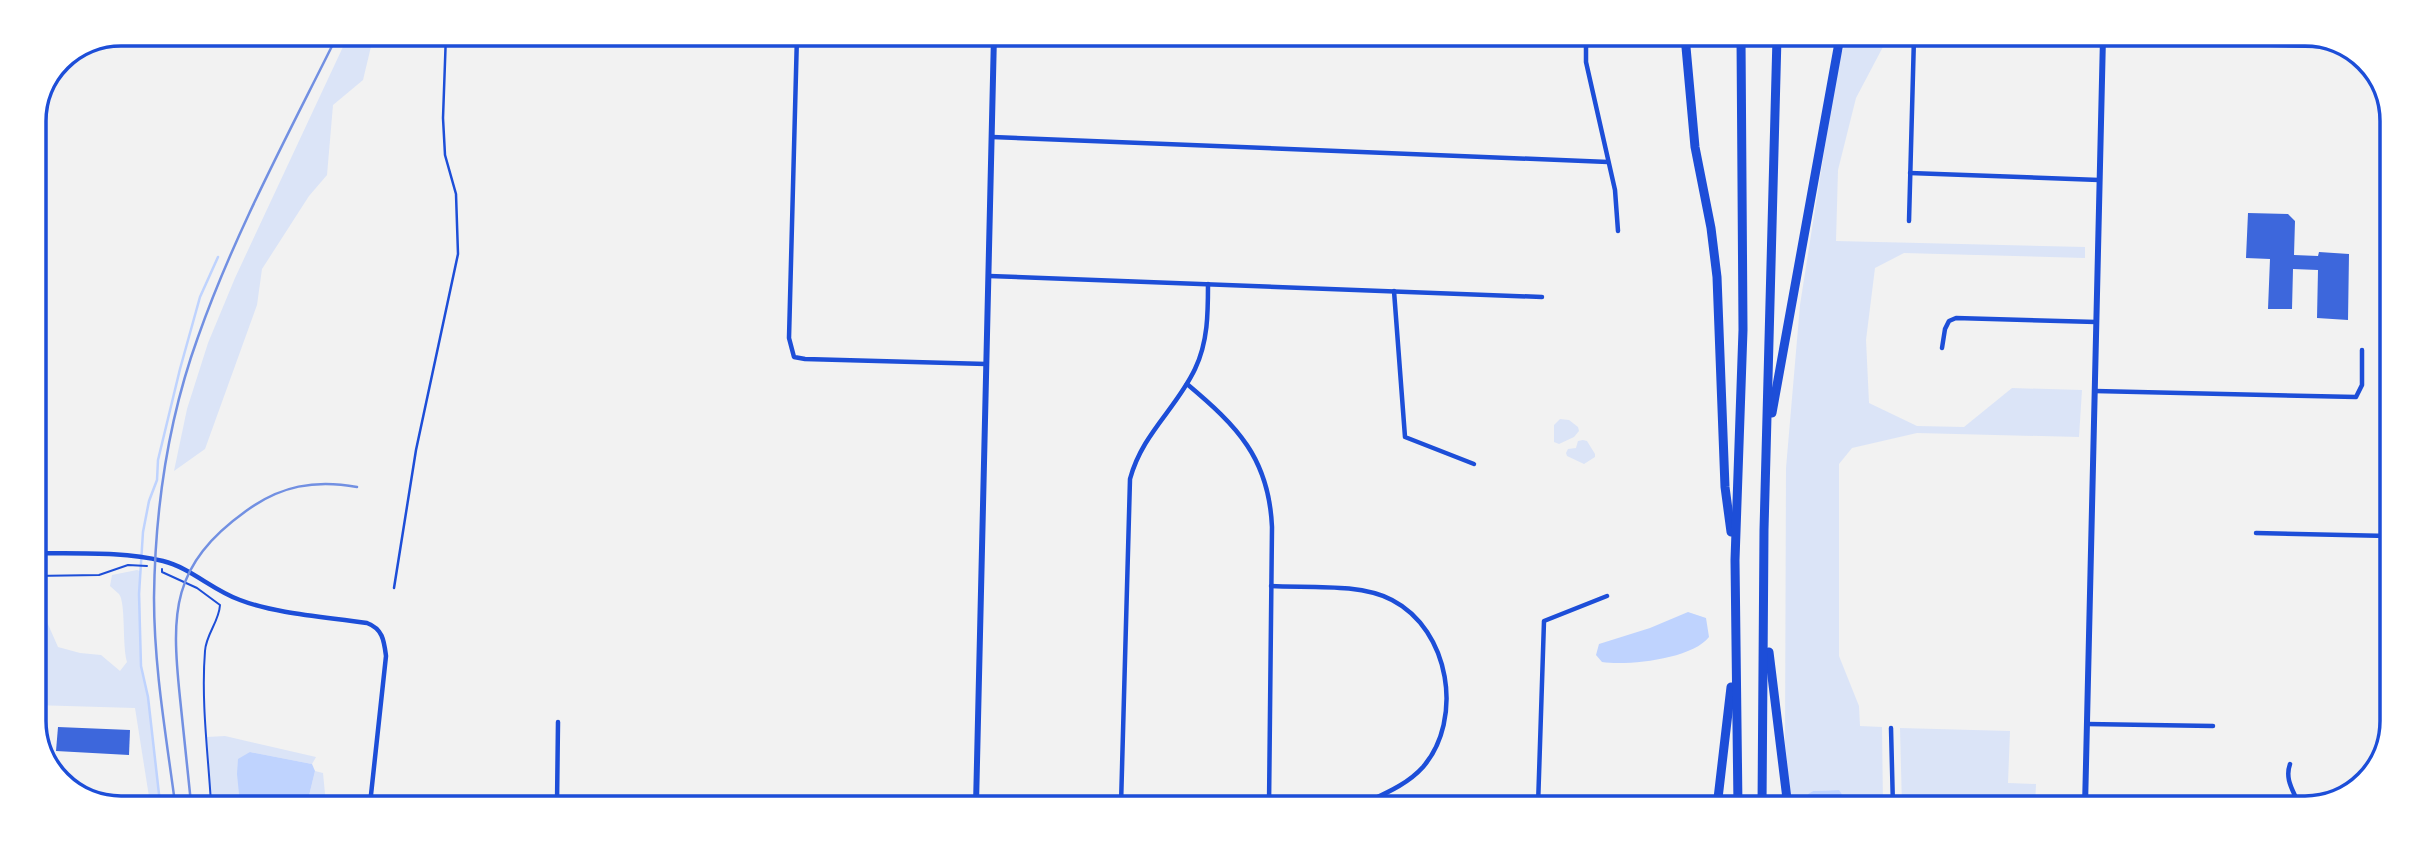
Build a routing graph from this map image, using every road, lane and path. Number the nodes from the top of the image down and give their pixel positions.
1 (446, 46) edge
2 (797, 46) edge
3 (994, 46) edge
4 (1587, 46) edge
5 (1686, 46) edge
6 (1741, 46) edge
7 (1777, 46) edge
8 (1838, 46) edge
9 (1914, 46) edge
10 (2103, 46) edge
11 (992, 137) junction
12 (1608, 162) junction
13 (1910, 173) junction
14 (2099, 180) junction
15 (1909, 221) dead end
16 (1618, 231) dead end
17 (989, 276) junction
18 (1208, 284) junction
19 (1394, 291) junction
20 (1542, 297) dead end
21 (2096, 323) junction
22 (1942, 348) dead end
23 (2362, 350) dead end
24 (986, 364) junction
25 (1187, 384) junction
26 (2095, 391) junction
27 (1766, 442) junction
28 (1474, 464) dead end
29 (2256, 533) dead end
30 (2380, 536) edge
31 (46, 553) edge
32 (1735, 560) junction
33 (147, 565) dead end
34 (162, 569) dead end
35 (46, 576) edge
36 (1271, 586) junction
37 (394, 588) dead end
38 (1608, 596) dead end
39 (1764, 615) junction
40 (1735, 650) junction
41 (558, 722) dead end
42 (2087, 724) junction
43 (2213, 726) dead end
44 (1891, 728) dead end
45 (2290, 764) dead end
46 (211, 796) edge
47 (371, 796) edge
48 (557, 796) edge
49 (976, 796) edge
50 (1121, 796) edge
51 (1269, 796) edge
52 (1379, 796) edge
53 (1538, 796) edge
54 (1718, 796) edge
55 (1738, 796) edge
56 (1762, 796) edge
57 (1786, 796) edge
58 (1893, 796) edge
59 (2085, 796) edge
60 (2295, 796) edge

1 - 37 lane
2 - 24 street
3 - 11 street
4 - 12 street
5 - 32 highway
6 - 32 highway
7 - 27 highway
8 - 27 highway
9 - 13 street
10 - 14 street
11 - 12 street
11 - 17 street
12 - 16 street
13 - 14 street
13 - 15 street
14 - 21 street
17 - 18 street
17 - 24 street
18 - 19 street
18 - 25 street
19 - 20 street
19 - 28 street
21 - 22 street
21 - 26 street
23 - 26 street
24 - 49 street
25 - 36 street
25 - 50 street
26 - 42 street
27 - 39 highway
29 - 30 street
31 - 47 street
32 - 40 highway
33 - 35 path
34 - 46 path
36 - 51 street
36 - 52 street
38 - 53 street
39 - 56 highway
39 - 57 highway
40 - 54 highway
40 - 55 highway
41 - 48 street
42 - 43 street
42 - 59 street
44 - 58 street
45 - 60 street

